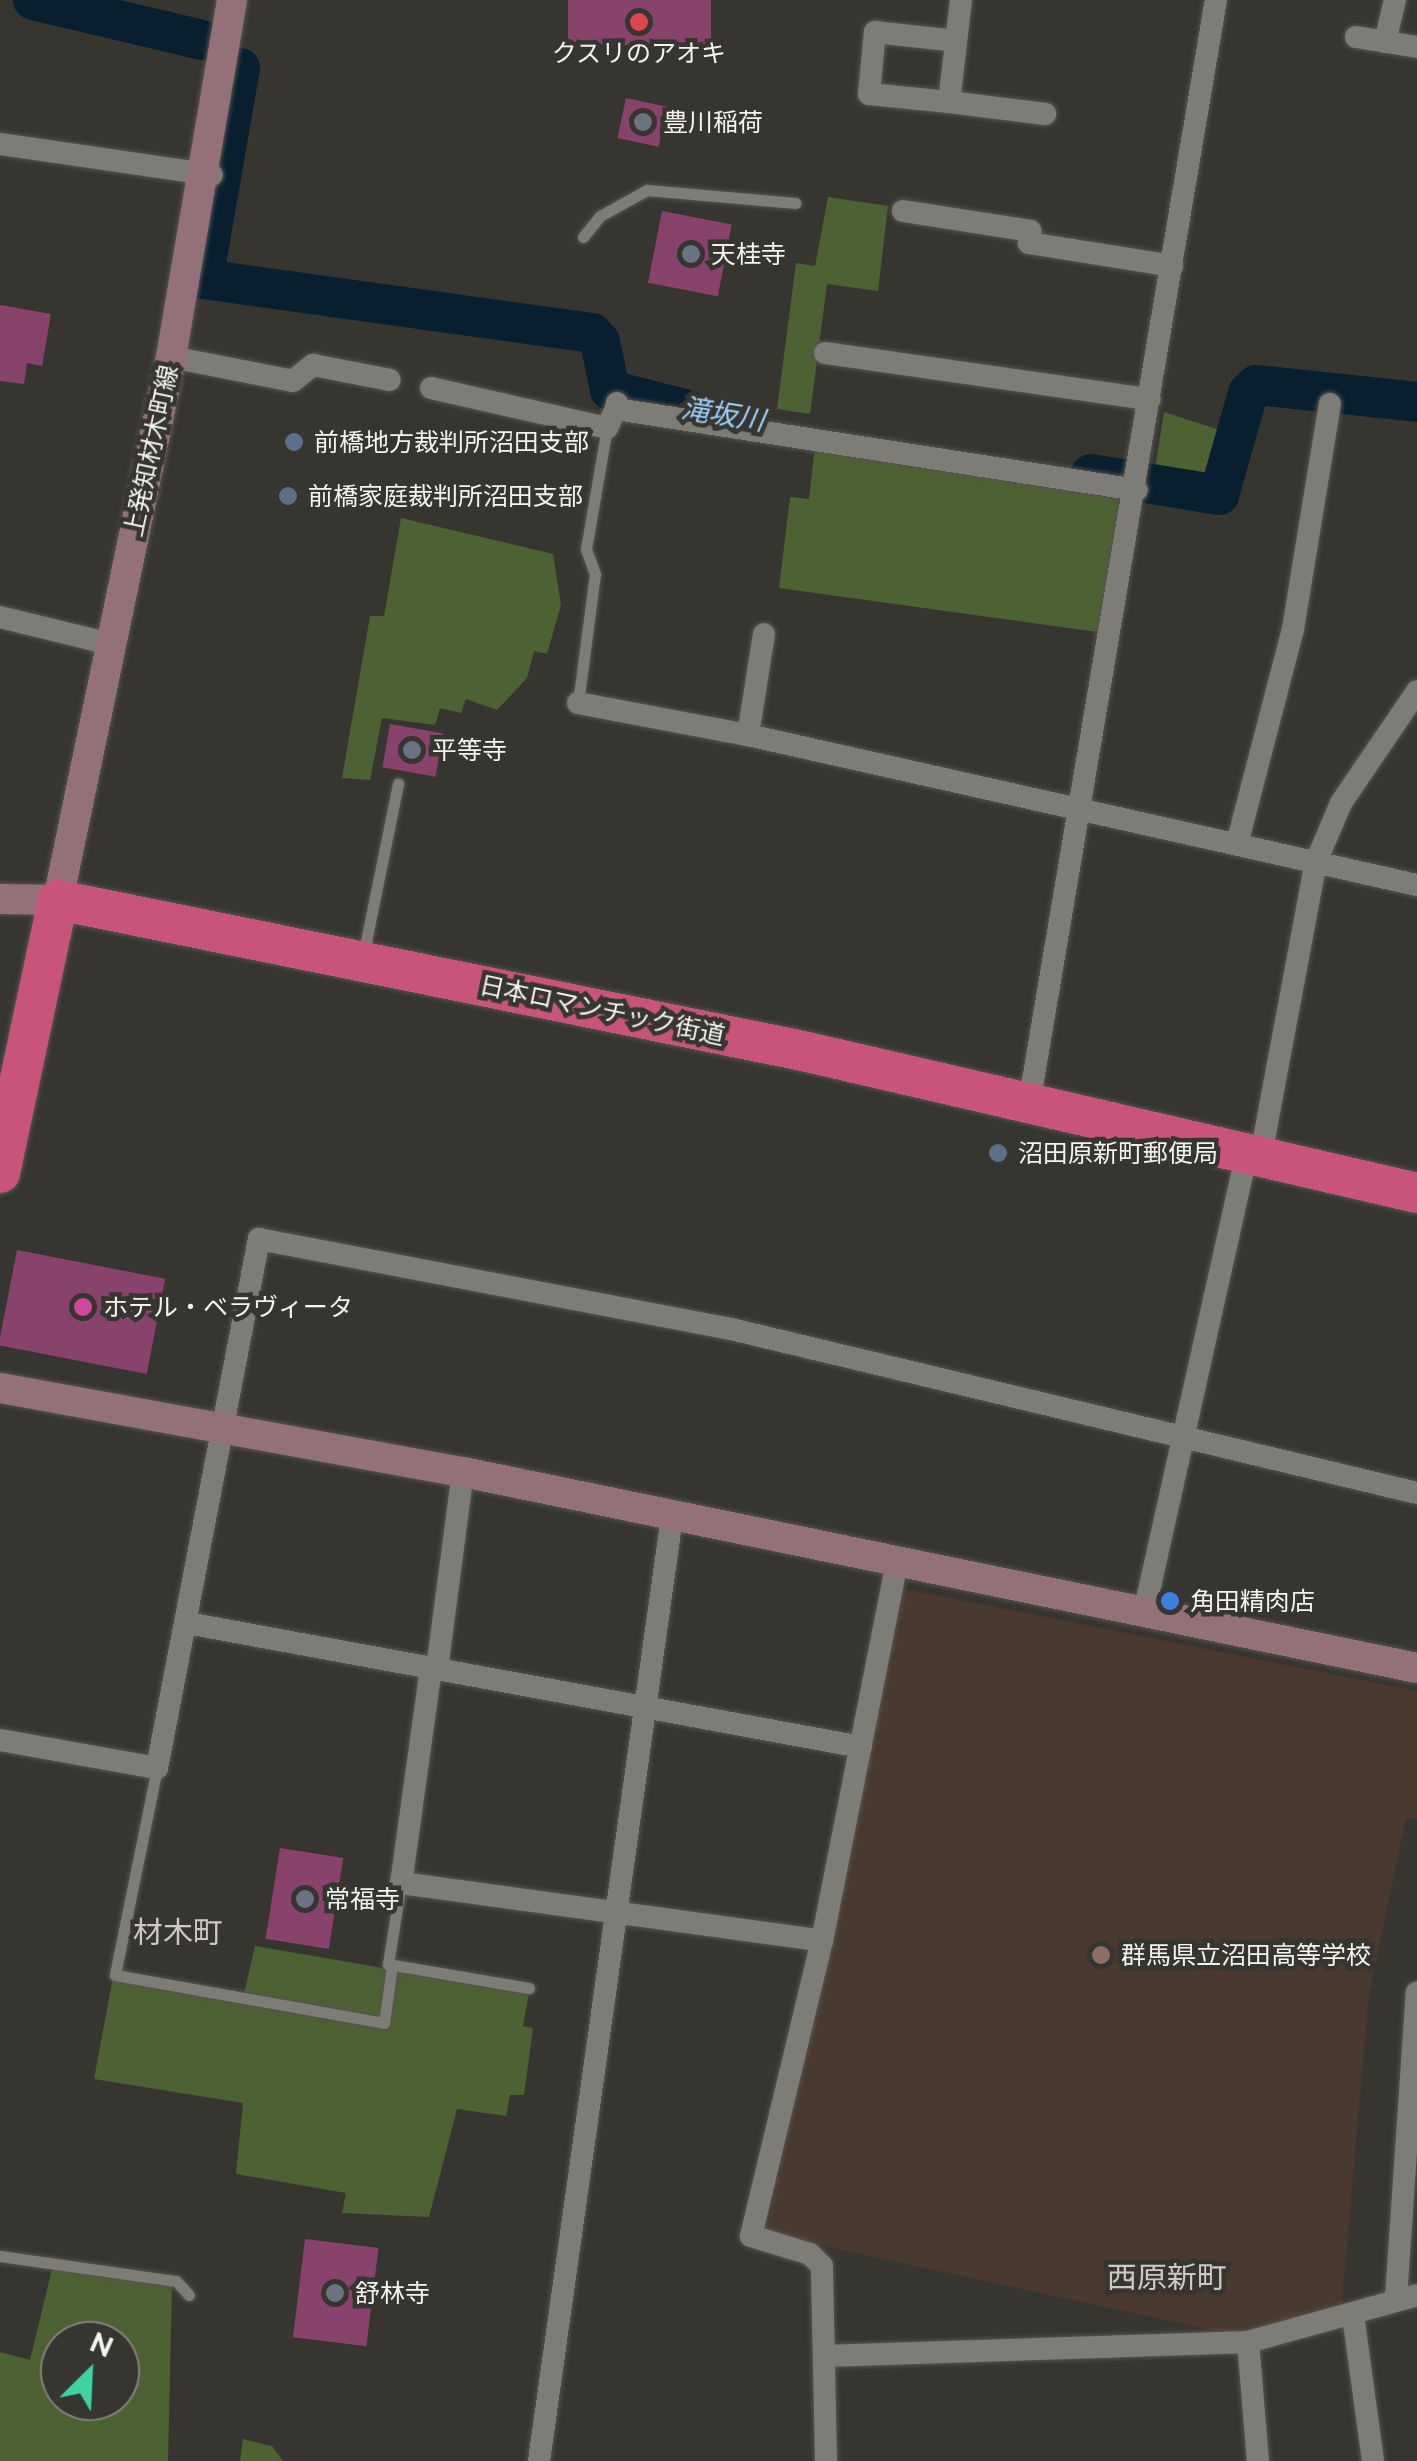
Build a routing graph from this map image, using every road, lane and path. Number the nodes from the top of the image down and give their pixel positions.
1 (232, 0) edge
2 (961, 0) edge
3 (1216, 0) edge
4 (1395, 0) edge
5 (1356, 36) dead end
6 (956, 41) junction
7 (1386, 42) junction
8 (1417, 47) edge
9 (949, 102) junction
10 (1045, 114) dead end
11 (0, 144) edge
12 (207, 174) junction
13 (794, 203) dead end
14 (903, 211) dead end
15 (583, 237) dead end
16 (1172, 266) junction
17 (825, 353) dead end
18 (171, 357) junction
19 (390, 380) dead end
20 (431, 388) dead end
21 (1150, 399) junction
22 (1330, 404) dead end
23 (614, 414) junction
24 (1138, 481) junction
25 (0, 618) edge
26 (764, 634) dead end
27 (112, 644) junction
28 (1417, 691) edge
29 (578, 703) joint
30 (748, 735) junction
31 (398, 784) dead end
32 (1084, 808) junction
33 (1237, 844) junction
34 (1316, 862) junction
35 (1417, 886) edge
36 (0, 899) edge
37 (58, 900) junction
38 (362, 960) junction
39 (1029, 1104) junction
40 (1254, 1153) junction
41 (0, 1173) edge
42 (1417, 1193) edge
43 (0, 1388) edge
44 (223, 1427) junction
45 (1182, 1438) junction
46 (463, 1472) junction
47 (1417, 1493) edge
48 (672, 1517) junction
49 (896, 1566) junction
50 (1144, 1614) junction
51 (188, 1622) junction
52 (1417, 1668) edge
53 (434, 1669) junction
54 (644, 1707) junction
55 (0, 1740) edge
56 (861, 1747) junction
57 (156, 1768) junction
58 (401, 1883) junction
59 (613, 1914) junction
60 (822, 1941) junction
61 (392, 1966) junction
62 (529, 1988) dead end
63 (1417, 1993) edge
64 (0, 2256) edge
65 (189, 2295) dead end
66 (1406, 2297) edge
67 (1353, 2315) junction
68 (1248, 2342) junction
69 (828, 2356) junction
70 (540, 2461) edge
71 (826, 2461) edge
72 (1258, 2461) edge
73 (1373, 2461) edge

1 - 12 street, 上発知材木町線
2 - 6 street
3 - 16 street
4 - 7 street
5 - 7 street
6 - 9 street
6 - 9 street
7 - 8 street
9 - 10 street
11 - 12 street
12 - 18 street, 上発知材木町線
13 - 15 lane
14 - 16 street
16 - 21 street
17 - 21 street
18 - 19 street
18 - 27 street, 上発知材木町線
20 - 23 street
21 - 24 street
22 - 33 street
23 - 24 street
23 - 29 lane
24 - 32 street
25 - 27 street
26 - 30 street
27 - 37 street, 上発知材木町線
28 - 34 street
29 - 30 street
30 - 32 street
31 - 38 lane
32 - 33 street
32 - 39 street
33 - 34 street
34 - 35 street
34 - 40 street
36 - 37 street
37 - 38 highway, 日本ロマンチック街道
37 - 41 highway
38 - 39 highway, 日本ロマンチック街道
39 - 40 highway, 日本ロマンチック街道
40 - 42 highway, 日本ロマンチック街道
40 - 45 street
43 - 44 street
44 - 45 street
44 - 46 street
44 - 51 street
45 - 47 street
45 - 50 street
46 - 48 street
46 - 53 street
48 - 49 street
48 - 54 street
49 - 50 street
49 - 56 street
50 - 52 street
51 - 53 street
51 - 57 street
53 - 54 street
53 - 58 street
54 - 56 street
54 - 59 street
55 - 57 street
56 - 60 street
57 - 61 lane
58 - 59 street
58 - 61 lane
59 - 60 street
59 - 70 street
60 - 69 street
61 - 62 lane
63 - 66 street
64 - 65 lane
66 - 67 street
67 - 68 street
67 - 73 street
68 - 69 street
68 - 72 street
69 - 71 street

